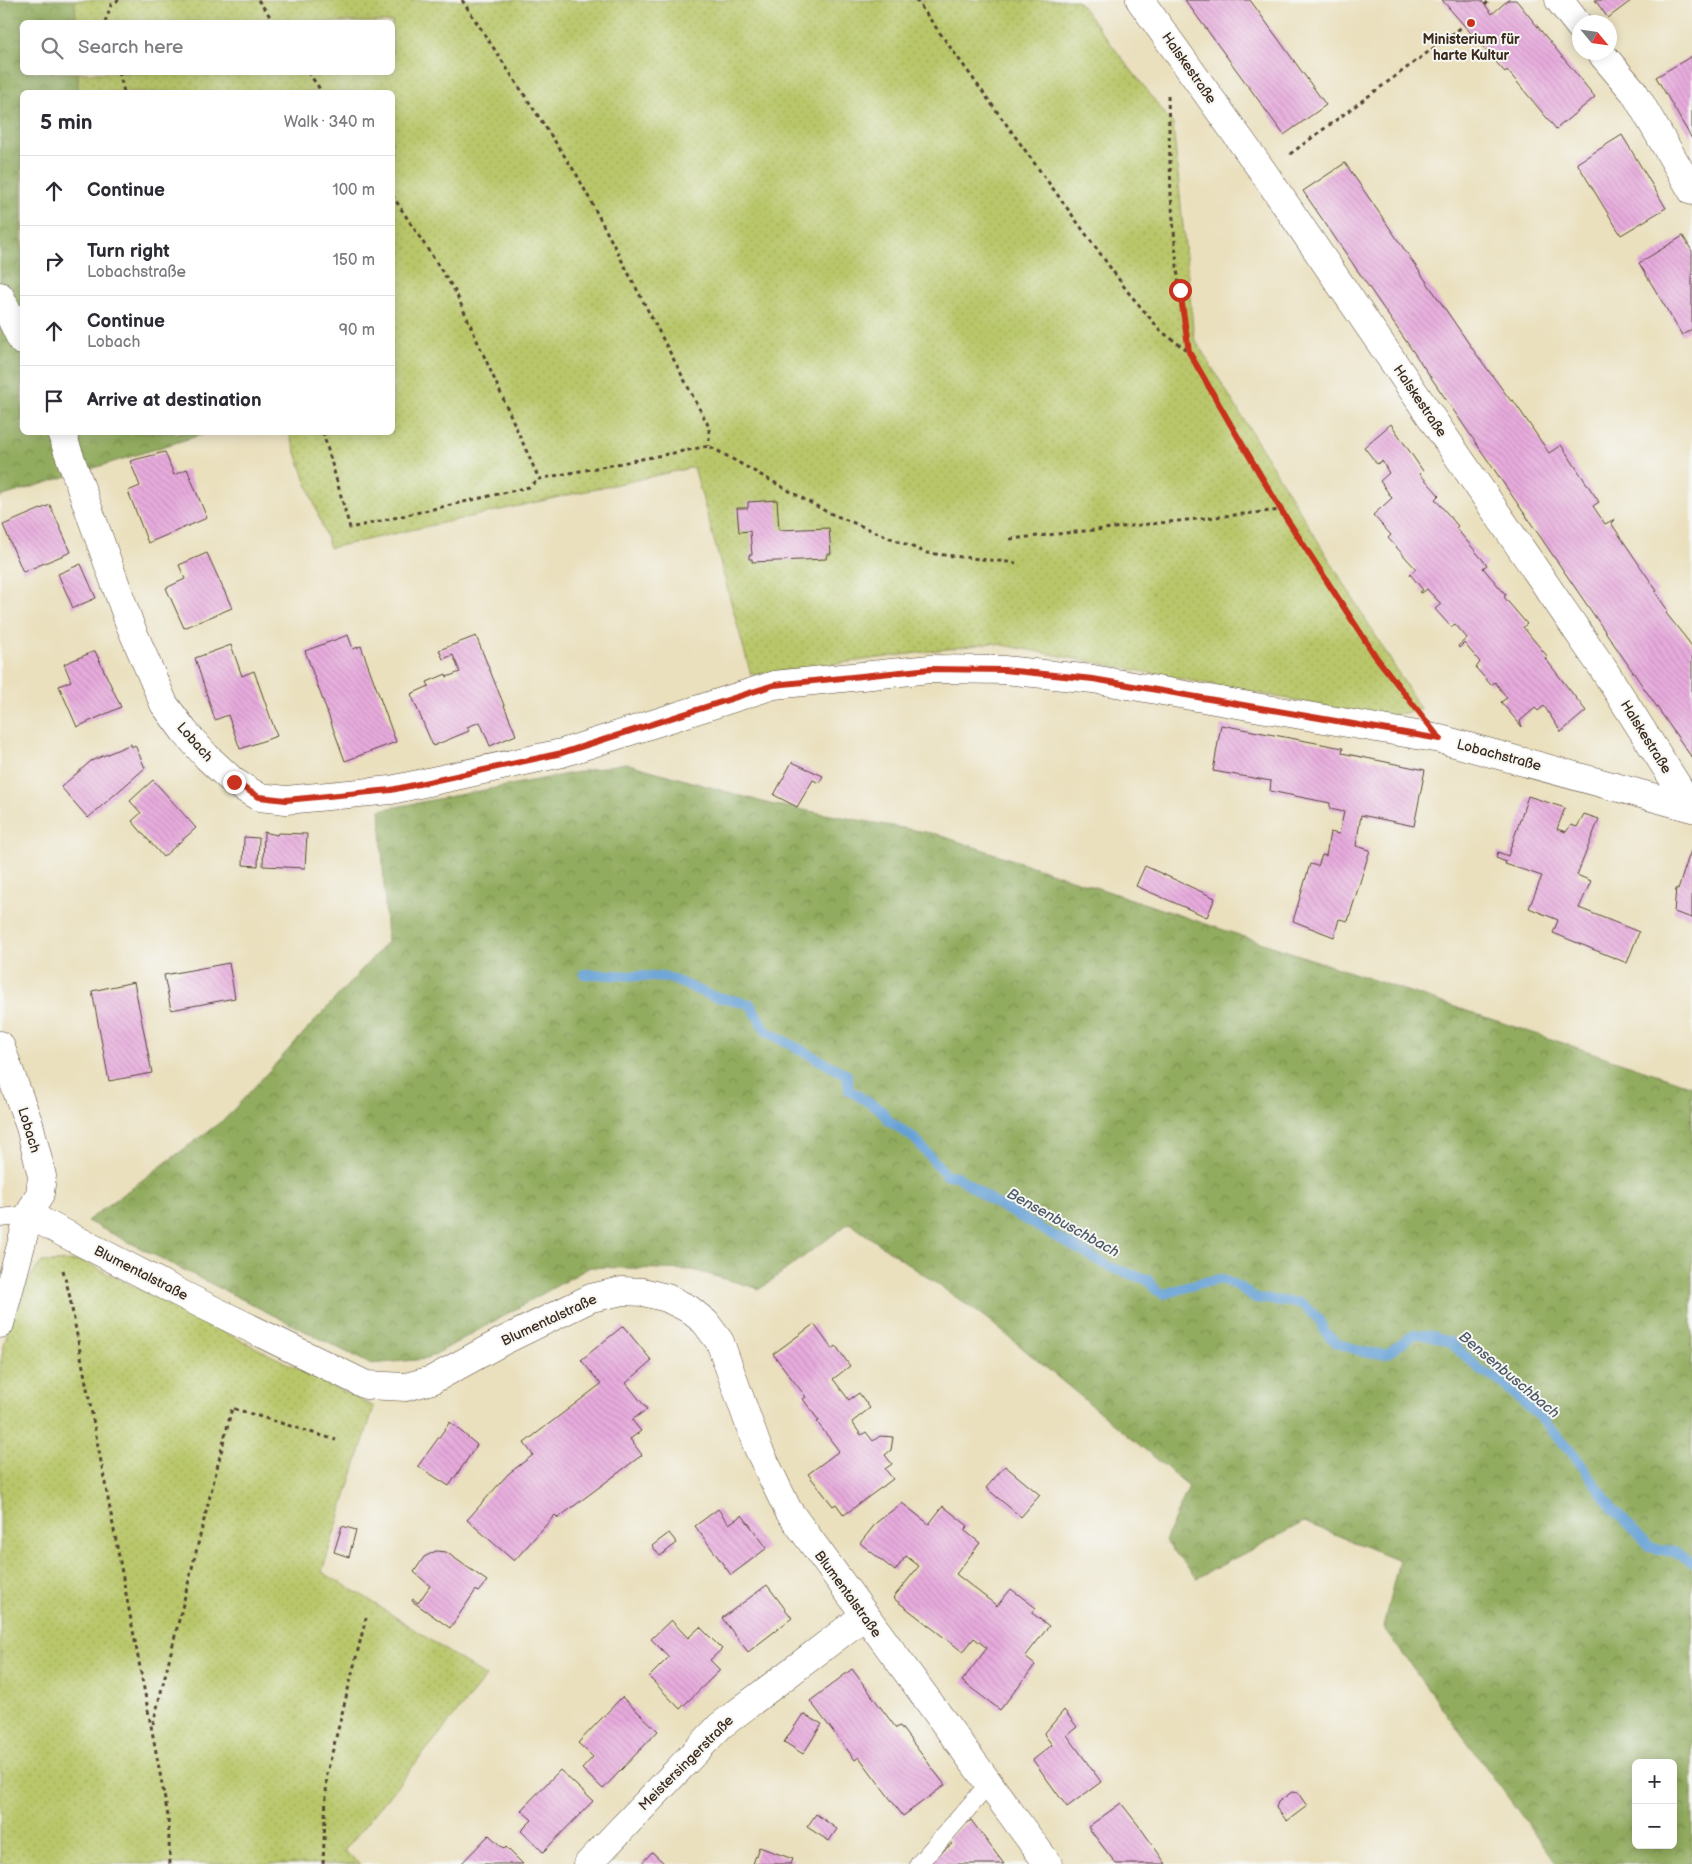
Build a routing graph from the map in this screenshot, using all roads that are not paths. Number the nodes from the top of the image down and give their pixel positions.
1 (1140, 0) edge
2 (1559, 0) edge
3 (1572, 17) edge
4 (1607, 60) edge
5 (1692, 191) edge
6 (0, 296) edge
7 (20, 337) edge
8 (62, 435) edge
9 (683, 715) joint
10 (1691, 807) edge
11 (0, 1044) edge
12 (29, 1215) junction
13 (0, 1218) edge
14 (0, 1324) edge
15 (864, 1616) junction
16 (988, 1784) junction
17 (588, 1864) edge
18 (919, 1864) edge
19 (1048, 1864) edge

1 - 10 street, Halskestraße
2 - 3 street
4 - 5 street
6 - 7 street
8 - 9 street, Lobach
9 - 10 street, Lobachstraße
11 - 12 street, Lobach
12 - 13 lane
12 - 14 street, Lobach
12 - 15 street, Blumentalstraße
15 - 16 street, Blumentalstraße
15 - 17 street, Meistersingerstraße
16 - 18 lane
16 - 19 street, Blumentalstraße

